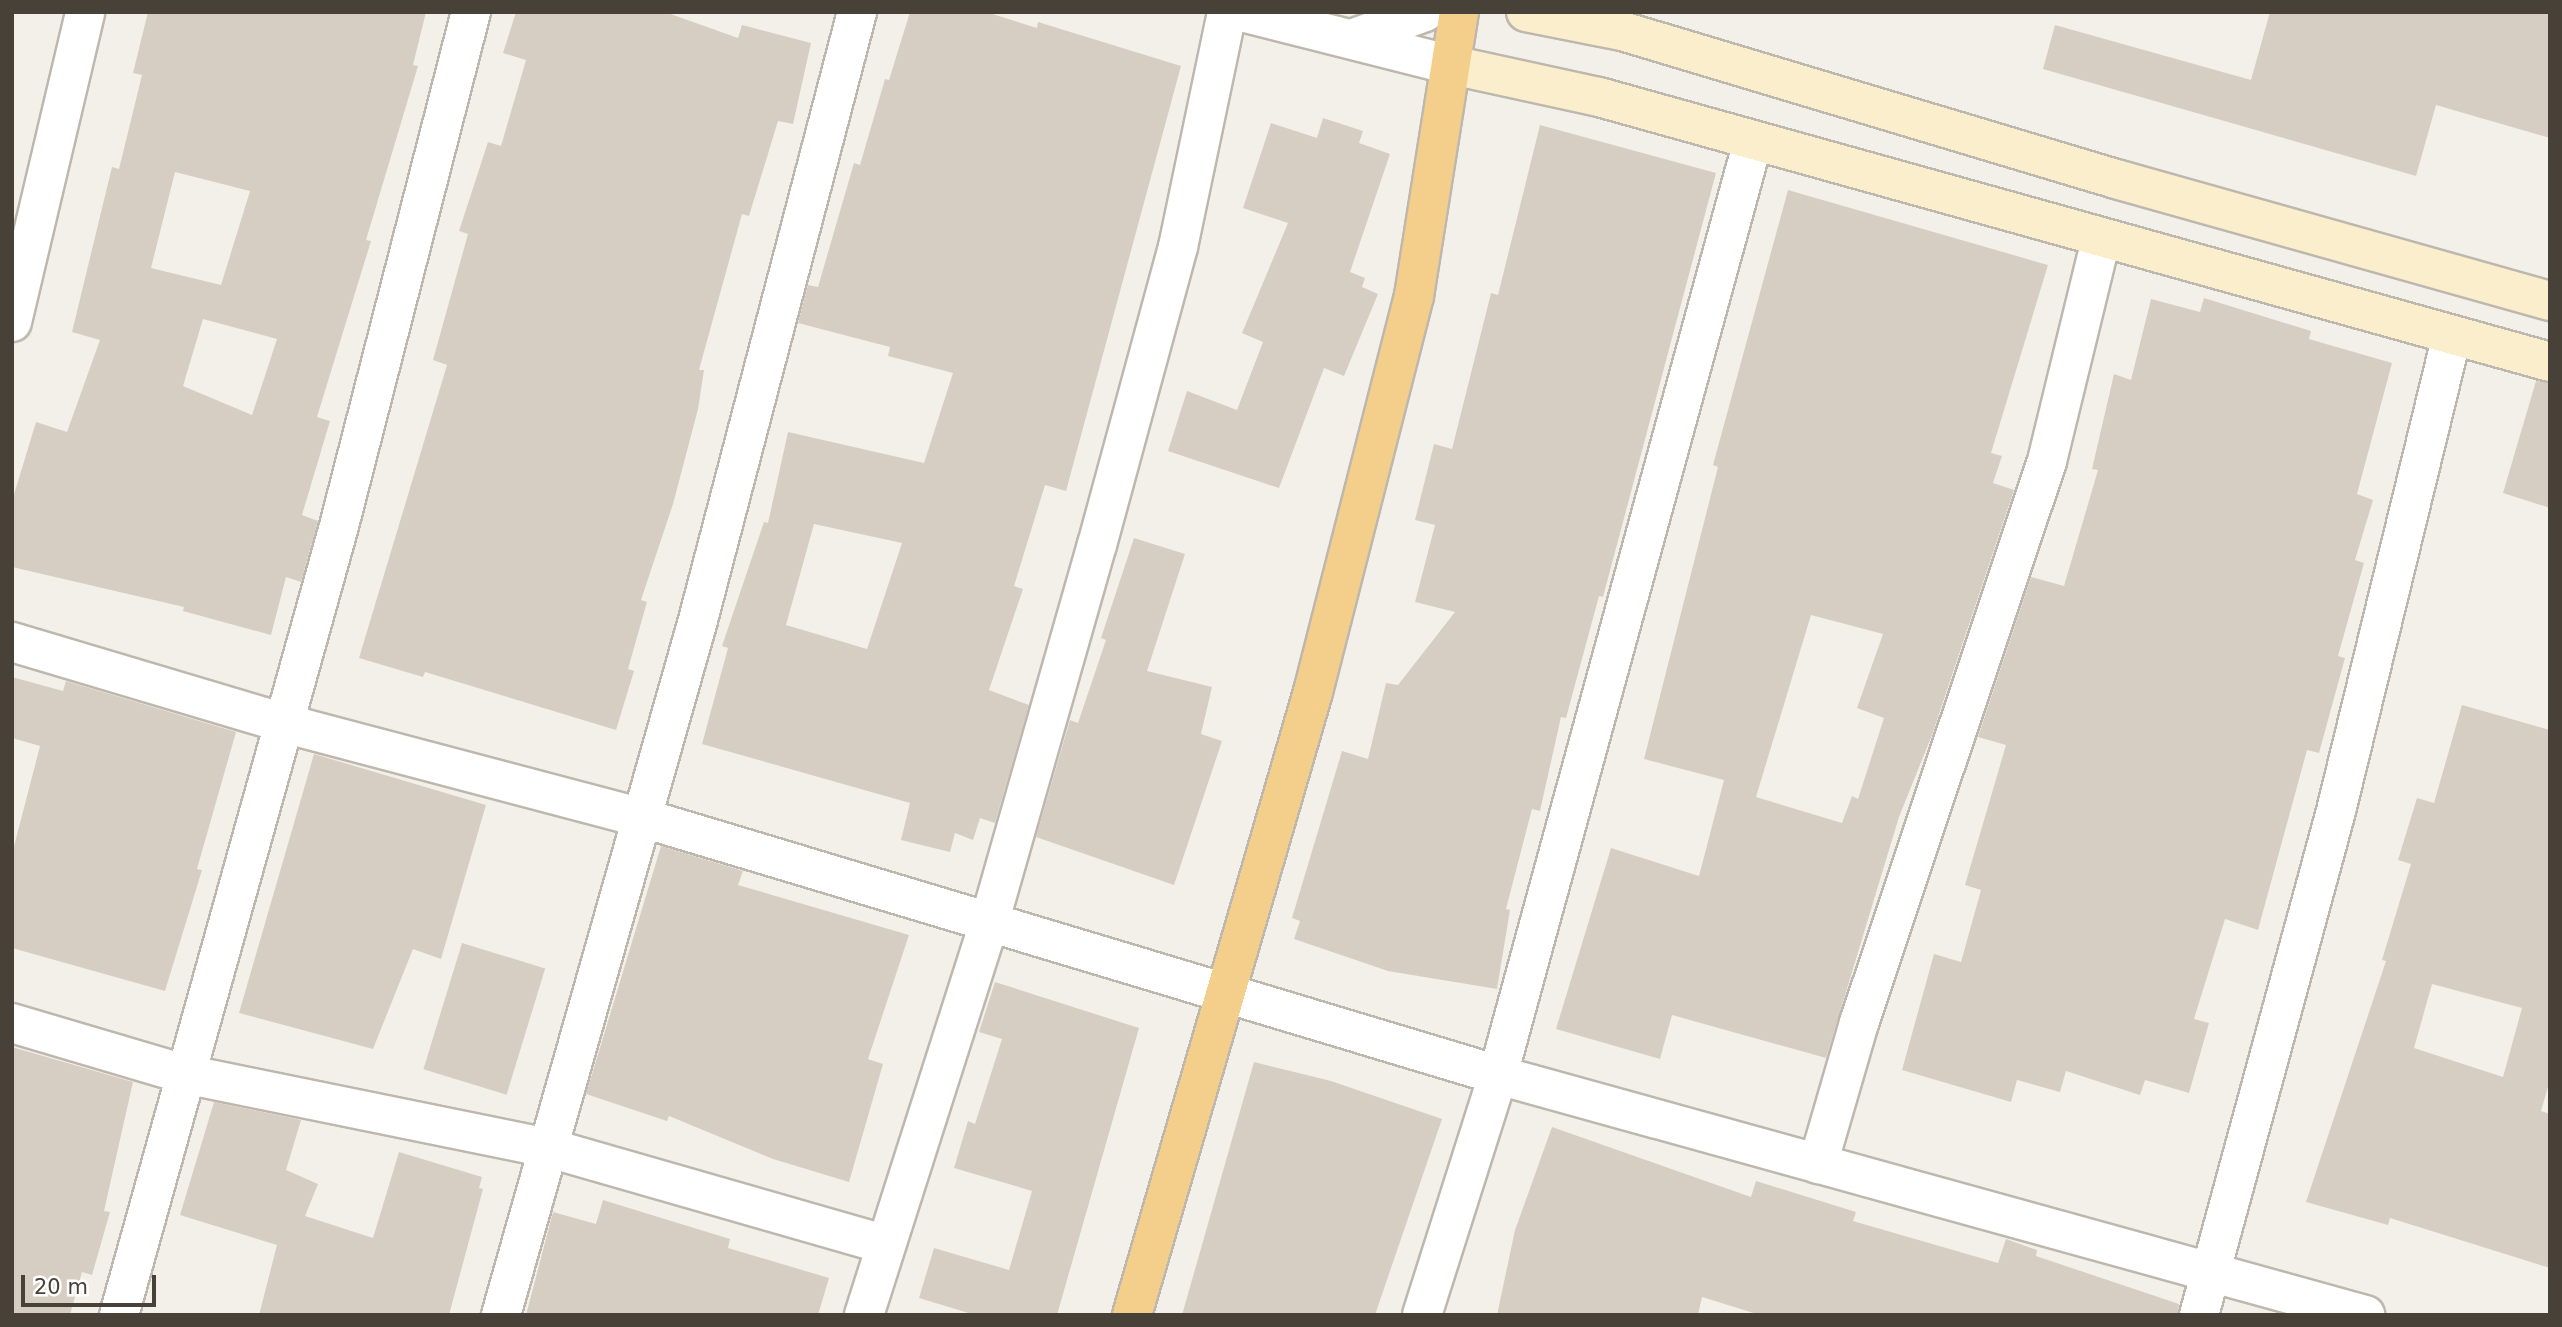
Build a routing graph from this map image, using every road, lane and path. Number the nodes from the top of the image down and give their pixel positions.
1 (85, 12) edge
2 (471, 12) edge
3 (858, 12) edge
4 (1227, 12) edge
5 (1242, 12) edge
6 (1425, 12) edge
7 (1459, 12) edge
8 (1526, 12) edge
9 (1354, 38) junction
10 (1452, 65) junction
11 (1753, 141) junction
12 (2101, 239) junction
13 (2550, 301) edge
14 (12, 322) edge
15 (2452, 335) junction
16 (2550, 362) edge
17 (12, 642) edge
18 (283, 723) junction
19 (643, 818) junction
20 (990, 920) junction
21 (1224, 994) junction
22 (12, 1023) edge
23 (184, 1074) junction
24 (1498, 1075) junction
25 (548, 1148) junction
26 (1818, 1164) junction
27 (884, 1244) junction
28 (2212, 1272) junction
29 (119, 1315) edge
30 (501, 1315) edge
31 (864, 1315) edge
32 (1132, 1315) edge
33 (1422, 1315) edge
34 (2199, 1315) edge
35 (2365, 1315) edge

1 - 14 street
2 - 18 street
3 - 19 street
4 - 20 street
5 - 9 street
6 - 9 street
7 - 10 highway
8 - 13 main road
9 - 10 street
10 - 11 main road
10 - 21 highway
11 - 12 main road
11 - 24 street
12 - 15 main road
12 - 26 street
15 - 16 main road
15 - 28 street
17 - 18 street
18 - 19 street
18 - 23 street
19 - 20 street
19 - 25 street
20 - 21 street
20 - 27 street
21 - 24 street
21 - 32 highway
22 - 23 street
23 - 25 street
23 - 29 street
24 - 26 street
24 - 33 street
25 - 27 street
25 - 30 street
26 - 28 street
27 - 31 street
28 - 34 street
28 - 35 street

